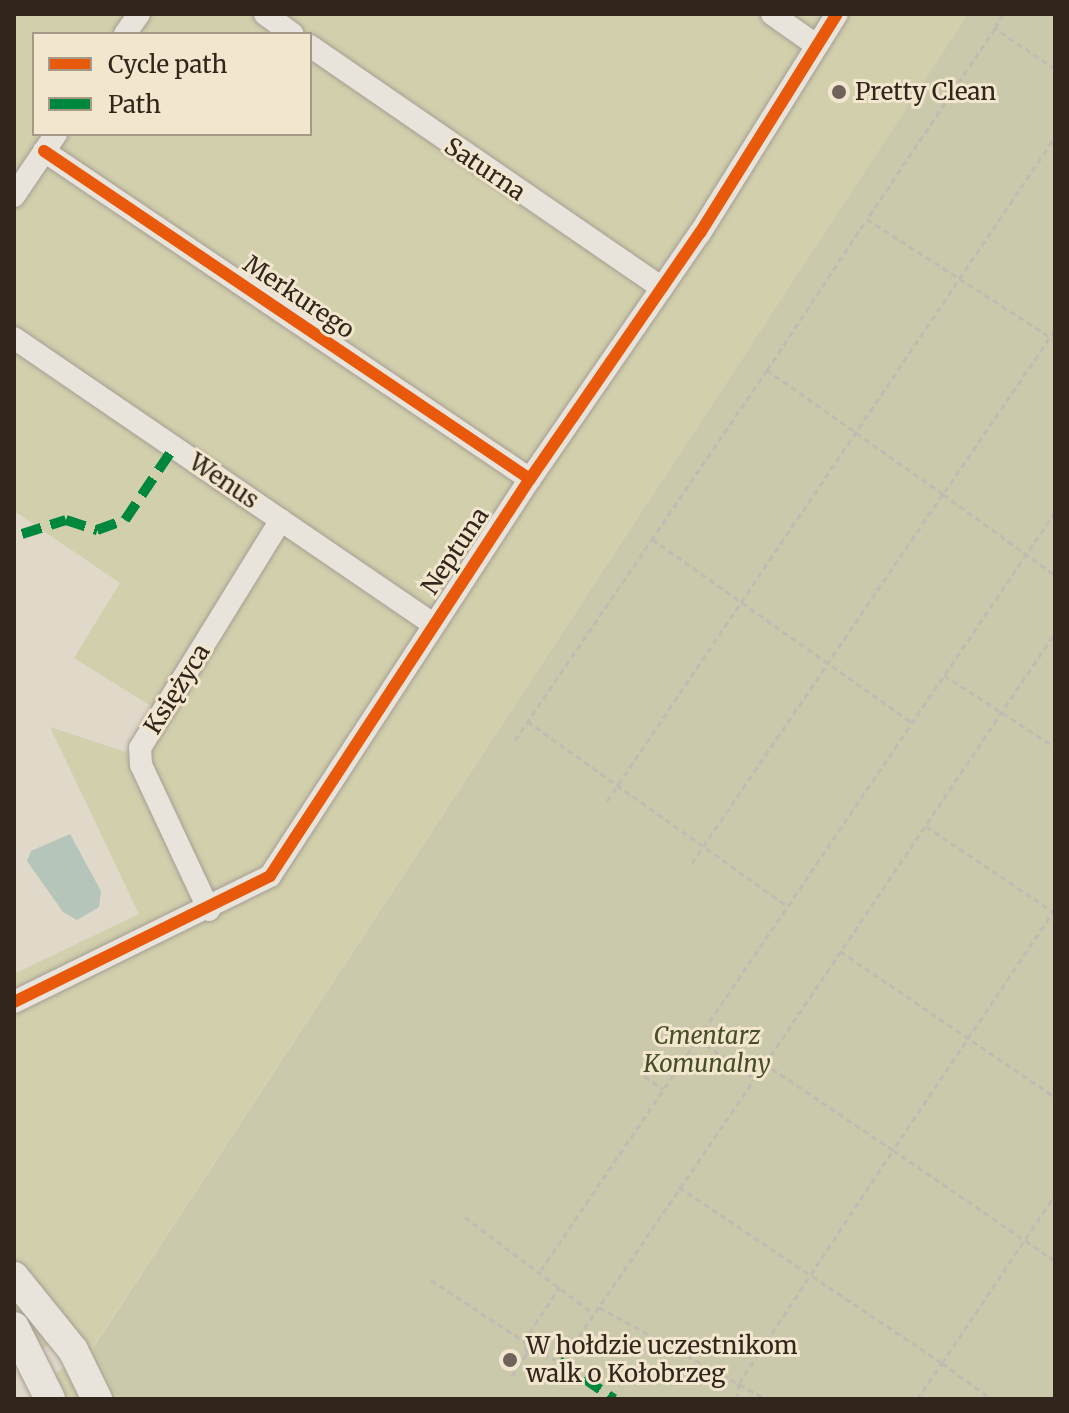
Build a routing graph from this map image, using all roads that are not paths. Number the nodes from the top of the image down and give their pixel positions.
1 (139, 14) edge
2 (265, 14) edge
3 (772, 14) edge
4 (837, 14) edge
5 (126, 32) edge
6 (290, 32) edge
7 (816, 45) junction
8 (312, 47) edge
9 (50, 142) edge
10 (14, 196) edge
11 (662, 288) junction
12 (14, 338) edge
13 (530, 479) junction
14 (281, 520) junction
15 (433, 624) junction
16 (209, 910) junction
17 (14, 1002) edge
18 (14, 1277) edge
19 (14, 1327) edge
20 (73, 1350) junction
21 (36, 1370) junction
22 (50, 1399) edge
23 (97, 1399) edge

1 - 5 street
2 - 6 street
3 - 7 street
4 - 7 street, Neptuna
7 - 11 street, Neptuna
8 - 11 street, Saturna
9 - 10 street
9 - 13 street, Merkurego
11 - 13 street, Neptuna
12 - 14 street, Wenus
13 - 15 street, Neptuna
14 - 15 street, Wenus
14 - 16 street, Księżyca
15 - 16 street, Neptuna
16 - 17 street, Neptuna
18 - 20 street
19 - 21 street
20 - 21 street
20 - 23 street
21 - 22 street

